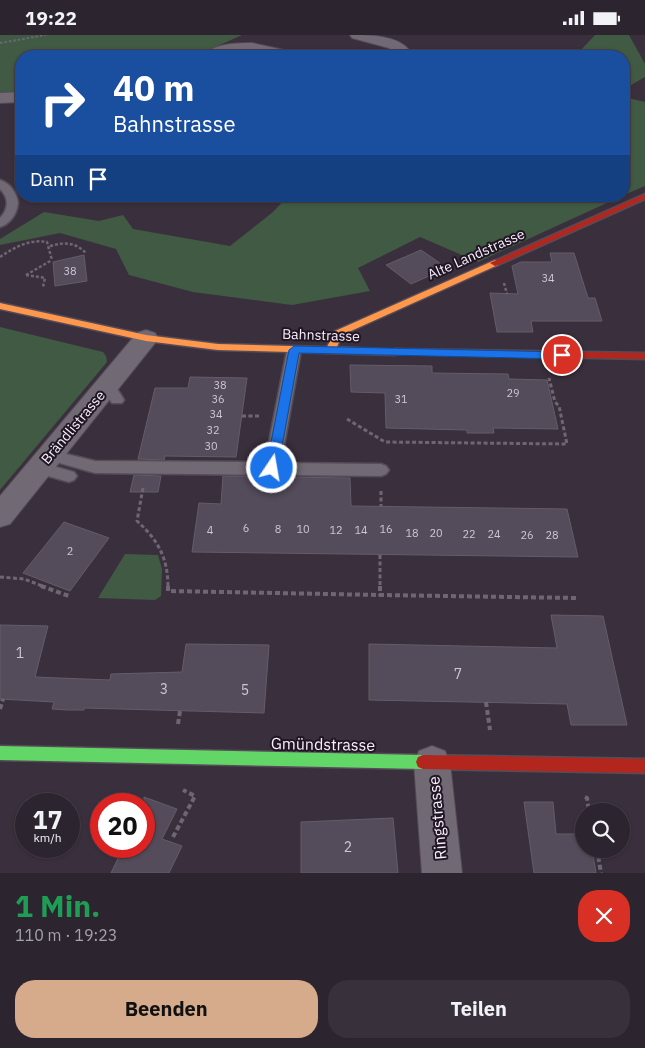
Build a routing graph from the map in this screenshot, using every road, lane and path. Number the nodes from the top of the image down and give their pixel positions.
1 (46, 35) edge
2 (358, 35) edge
3 (418, 41) dead end
4 (0, 43) edge
5 (228, 50) edge
6 (265, 50) edge
7 (396, 50) edge
8 (402, 50) edge
9 (15, 97) edge
10 (0, 98) edge
11 (4, 187) edge
12 (645, 196) edge
13 (0, 224) edge
14 (50, 246) junction
15 (86, 253) dead end
16 (0, 257) edge
17 (52, 260) junction
18 (56, 261) dead end
19 (43, 287) dead end
20 (0, 306) edge
21 (146, 338) junction
22 (294, 350) junction
23 (330, 351) junction
24 (645, 356) edge
25 (549, 376) dead end
26 (552, 406) dead end
27 (559, 406) junction
28 (347, 419) dead end
29 (44, 461) junction
30 (272, 468) junction
31 (147, 469) junction
32 (381, 470) dead end
33 (68, 476) dead end
34 (0, 516) edge
35 (380, 555) dead end
36 (0, 577) edge
37 (380, 595) junction
38 (69, 596) dead end
39 (577, 598) dead end
40 (3, 699) dead end
41 (0, 709) edge
42 (180, 711) dead end
43 (178, 724) dead end
44 (0, 753) edge
45 (432, 763) junction
46 (645, 766) edge
47 (180, 789) dead end
48 (173, 837) dead end
49 (598, 858) edge
50 (442, 873) edge
51 (601, 873) edge

1 - 4 path
2 - 7 street
3 - 8 street
5 - 6 street
9 - 10 street
11 - 13 lane
12 - 23 street, Alte Landstrasse
14 - 15 path
14 - 16 path
14 - 17 path
17 - 18 path
17 - 19 path
20 - 21 street, Bahnstrasse
21 - 22 street, Bahnstrasse
21 - 29 street, Brändlistrasse
22 - 23 street, Bahnstrasse
22 - 30 lane
23 - 24 street, Bahnstrasse
25 - 27 path
26 - 27 path
27 - 28 path
29 - 31 lane
29 - 33 lane
29 - 34 street, Brändlistrasse
30 - 31 lane
30 - 32 lane
31 - 37 path
35 - 37 path
36 - 38 path
37 - 39 path
40 - 41 path
42 - 43 path
44 - 45 street, Gmündstrasse
45 - 46 street, Gmündstrasse
45 - 50 street, Ringstrasse
47 - 48 path
49 - 51 path

